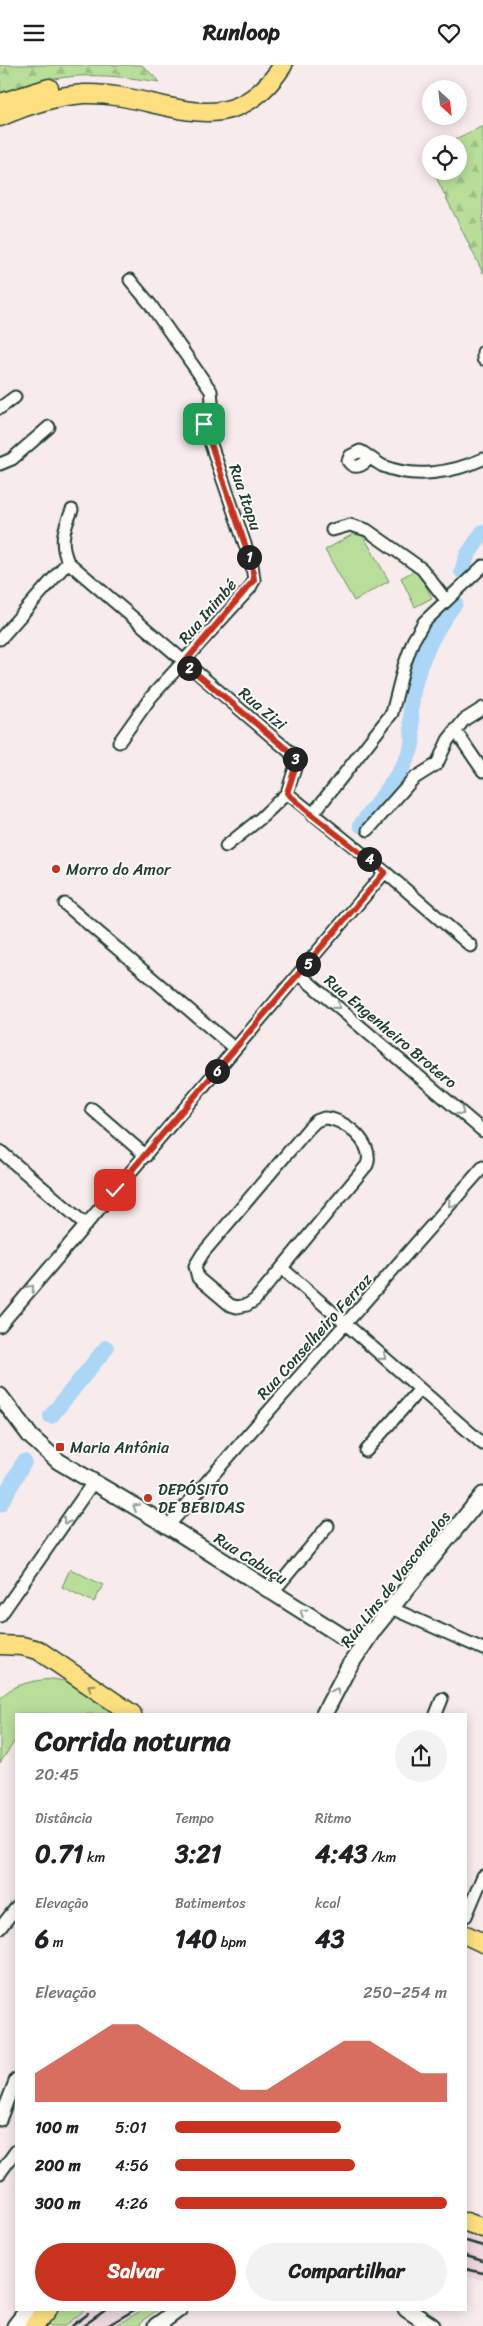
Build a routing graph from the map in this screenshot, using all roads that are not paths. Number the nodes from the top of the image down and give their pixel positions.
1 (271, 65) edge
2 (283, 65) edge
3 (0, 103) edge
4 (0, 117) edge
5 (130, 280) dead end
6 (483, 352) edge
7 (483, 359) edge
8 (15, 397) dead end
9 (0, 408) edge
10 (49, 427) dead end
11 (370, 458) dead end
12 (483, 459) edge
13 (0, 464) edge
14 (72, 510) dead end
15 (332, 530) dead end
16 (68, 563) junction
17 (483, 566) edge
18 (254, 580) joint
19 (445, 599) junction
20 (0, 639) edge
21 (184, 663) junction
22 (483, 708) edge
23 (455, 730) junction
24 (119, 741) dead end
25 (483, 771) edge
26 (287, 793) junction
27 (312, 815) junction
28 (368, 830) dead end
29 (226, 846) dead end
30 (385, 872) junction
31 (65, 904) dead end
32 (471, 946) dead end
33 (300, 975) junction
34 (235, 1049) junction
35 (92, 1109) dead end
36 (483, 1131) edge
37 (0, 1151) edge
38 (146, 1156) junction
39 (483, 1167) edge
40 (85, 1224) junction
41 (283, 1269) junction
42 (0, 1325) edge
43 (346, 1325) junction
44 (420, 1389) junction
45 (0, 1396) edge
46 (483, 1444) edge
47 (366, 1451) dead end
48 (94, 1481) junction
49 (483, 1495) edge
50 (168, 1526) junction
51 (328, 1526) dead end
52 (273, 1592) junction
53 (391, 1608) junction
54 (0, 1616) edge
55 (374, 1629) junction
56 (344, 1638) junction
57 (0, 1645) edge
58 (483, 1649) edge
59 (348, 1668) junction
60 (442, 1699) dead end
61 (131, 1713) edge
62 (325, 1713) edge
63 (436, 1713) edge
64 (483, 1877) edge
65 (15, 1909) edge
66 (467, 1914) edge
67 (0, 1928) edge
68 (467, 1935) edge
69 (483, 1943) edge
70 (15, 2082) edge
71 (0, 2120) edge
72 (15, 2152) edge
73 (0, 2173) edge
74 (467, 2222) edge
75 (483, 2227) edge
76 (26, 2311) edge
77 (46, 2311) edge
78 (176, 2311) edge
79 (409, 2311) edge
80 (15, 2326) edge
81 (34, 2326) edge
82 (156, 2326) edge
83 (432, 2326) edge

1 - 3 main road
2 - 4 main road
5 - 18 street, Rua Itapu
6 - 7 street
8 - 9 street
10 - 13 street
11 - 12 street
14 - 16 street
15 - 19 street
16 - 20 street
16 - 21 street, Rua Zizi
17 - 19 street
18 - 21 street, Rua Inimbé
19 - 27 street
21 - 24 street, Rua Inimbé
21 - 26 street, Rua Zizi
22 - 23 street
23 - 25 street
23 - 28 street
26 - 27 street
26 - 29 street
27 - 30 street
30 - 32 street
30 - 33 street
31 - 34 street
33 - 34 street
33 -> 36 street, Rua Engenheiro Brotero
34 - 38 street
35 - 38 street
37 - 40 street
38 - 40 street
39 -> 43 street, Rua Conselheiro Ferraz
42 -> 40 street
41 - 41 street
41 - 43 street
43 -> 44 street
43 - 50 street, Rua Conselheiro Ferraz
44 - 46 street
44 - 47 street
45 - 48 street, Rua Cabuçu
50 -> 48 street, Rua Cabuçu
48 -> 54 street
49 - 53 street, Rua Lins de Vasconcelos
50 - 52 street, Rua Cabuçu
51 - 52 street
56 -> 52 street, Rua Cabuçu
53 - 55 street, Rua Lins de Vasconcelos
53 - 58 street
55 - 56 street
55 - 59 street, Rua Lins de Vasconcelos
56 - 59 street
61 -> 57 main road
62 -> 59 street, Rua Lins de Vasconcelos
60 - 63 street
64 - 66 street
65 - 67 street
68 - 69 main road
70 - 71 street
72 - 73 street
74 - 75 main road
76 - 80 street
77 - 81 main road
78 - 82 street
79 - 83 street

